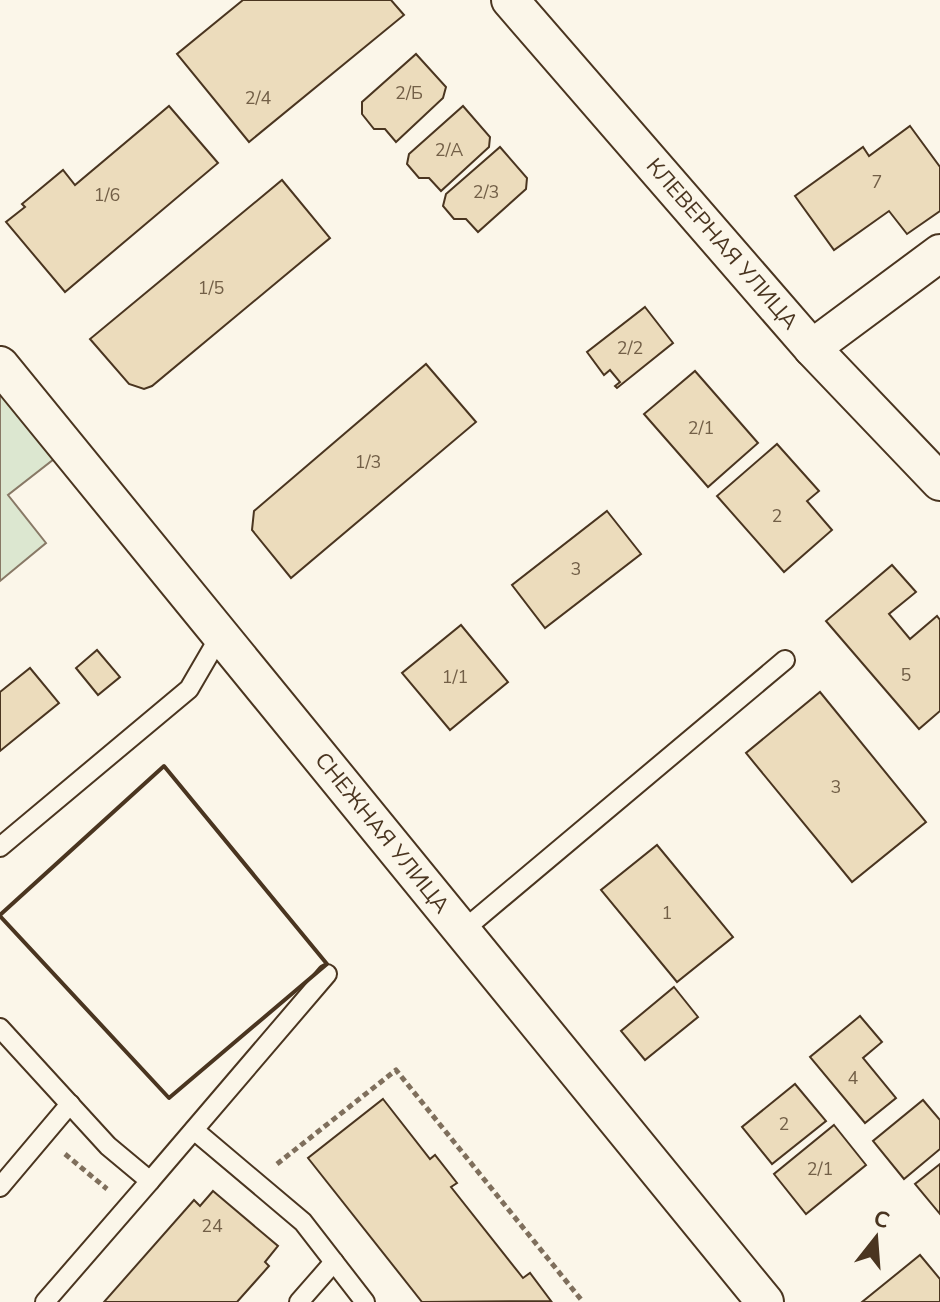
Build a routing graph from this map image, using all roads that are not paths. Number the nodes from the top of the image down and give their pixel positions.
1 (510, 0) edge
2 (940, 253) edge
3 (812, 348) junction
4 (0, 365) edge
5 (940, 482) edge
6 (221, 634) junction
7 (785, 660) dead end
8 (0, 847) edge
9 (461, 932) junction
10 (327, 974) dead end
11 (0, 1028) edge
12 (70, 1104) junction
13 (194, 1130) junction
14 (150, 1181) junction
15 (0, 1187) edge
16 (334, 1262) junction
17 (45, 1302) edge
18 (299, 1302) edge
19 (365, 1302) edge
20 (765, 1302) edge

1 - 3 street, КЛЕВЕРНАЯ УЛИЦА
2 - 3 street
3 - 5 street, КЛЕВЕРНАЯ УЛИЦА
4 - 6 street, СНЕЖНАЯ УЛИЦА
6 - 8 lane
6 - 9 street, СНЕЖНАЯ УЛИЦА
7 - 9 lane
9 - 20 street, СНЕЖНАЯ УЛИЦА
10 - 13 lane
11 - 12 lane
12 - 14 lane
12 - 15 lane
13 - 14 lane
13 - 16 lane
14 - 17 lane
16 - 18 lane
16 - 19 lane

